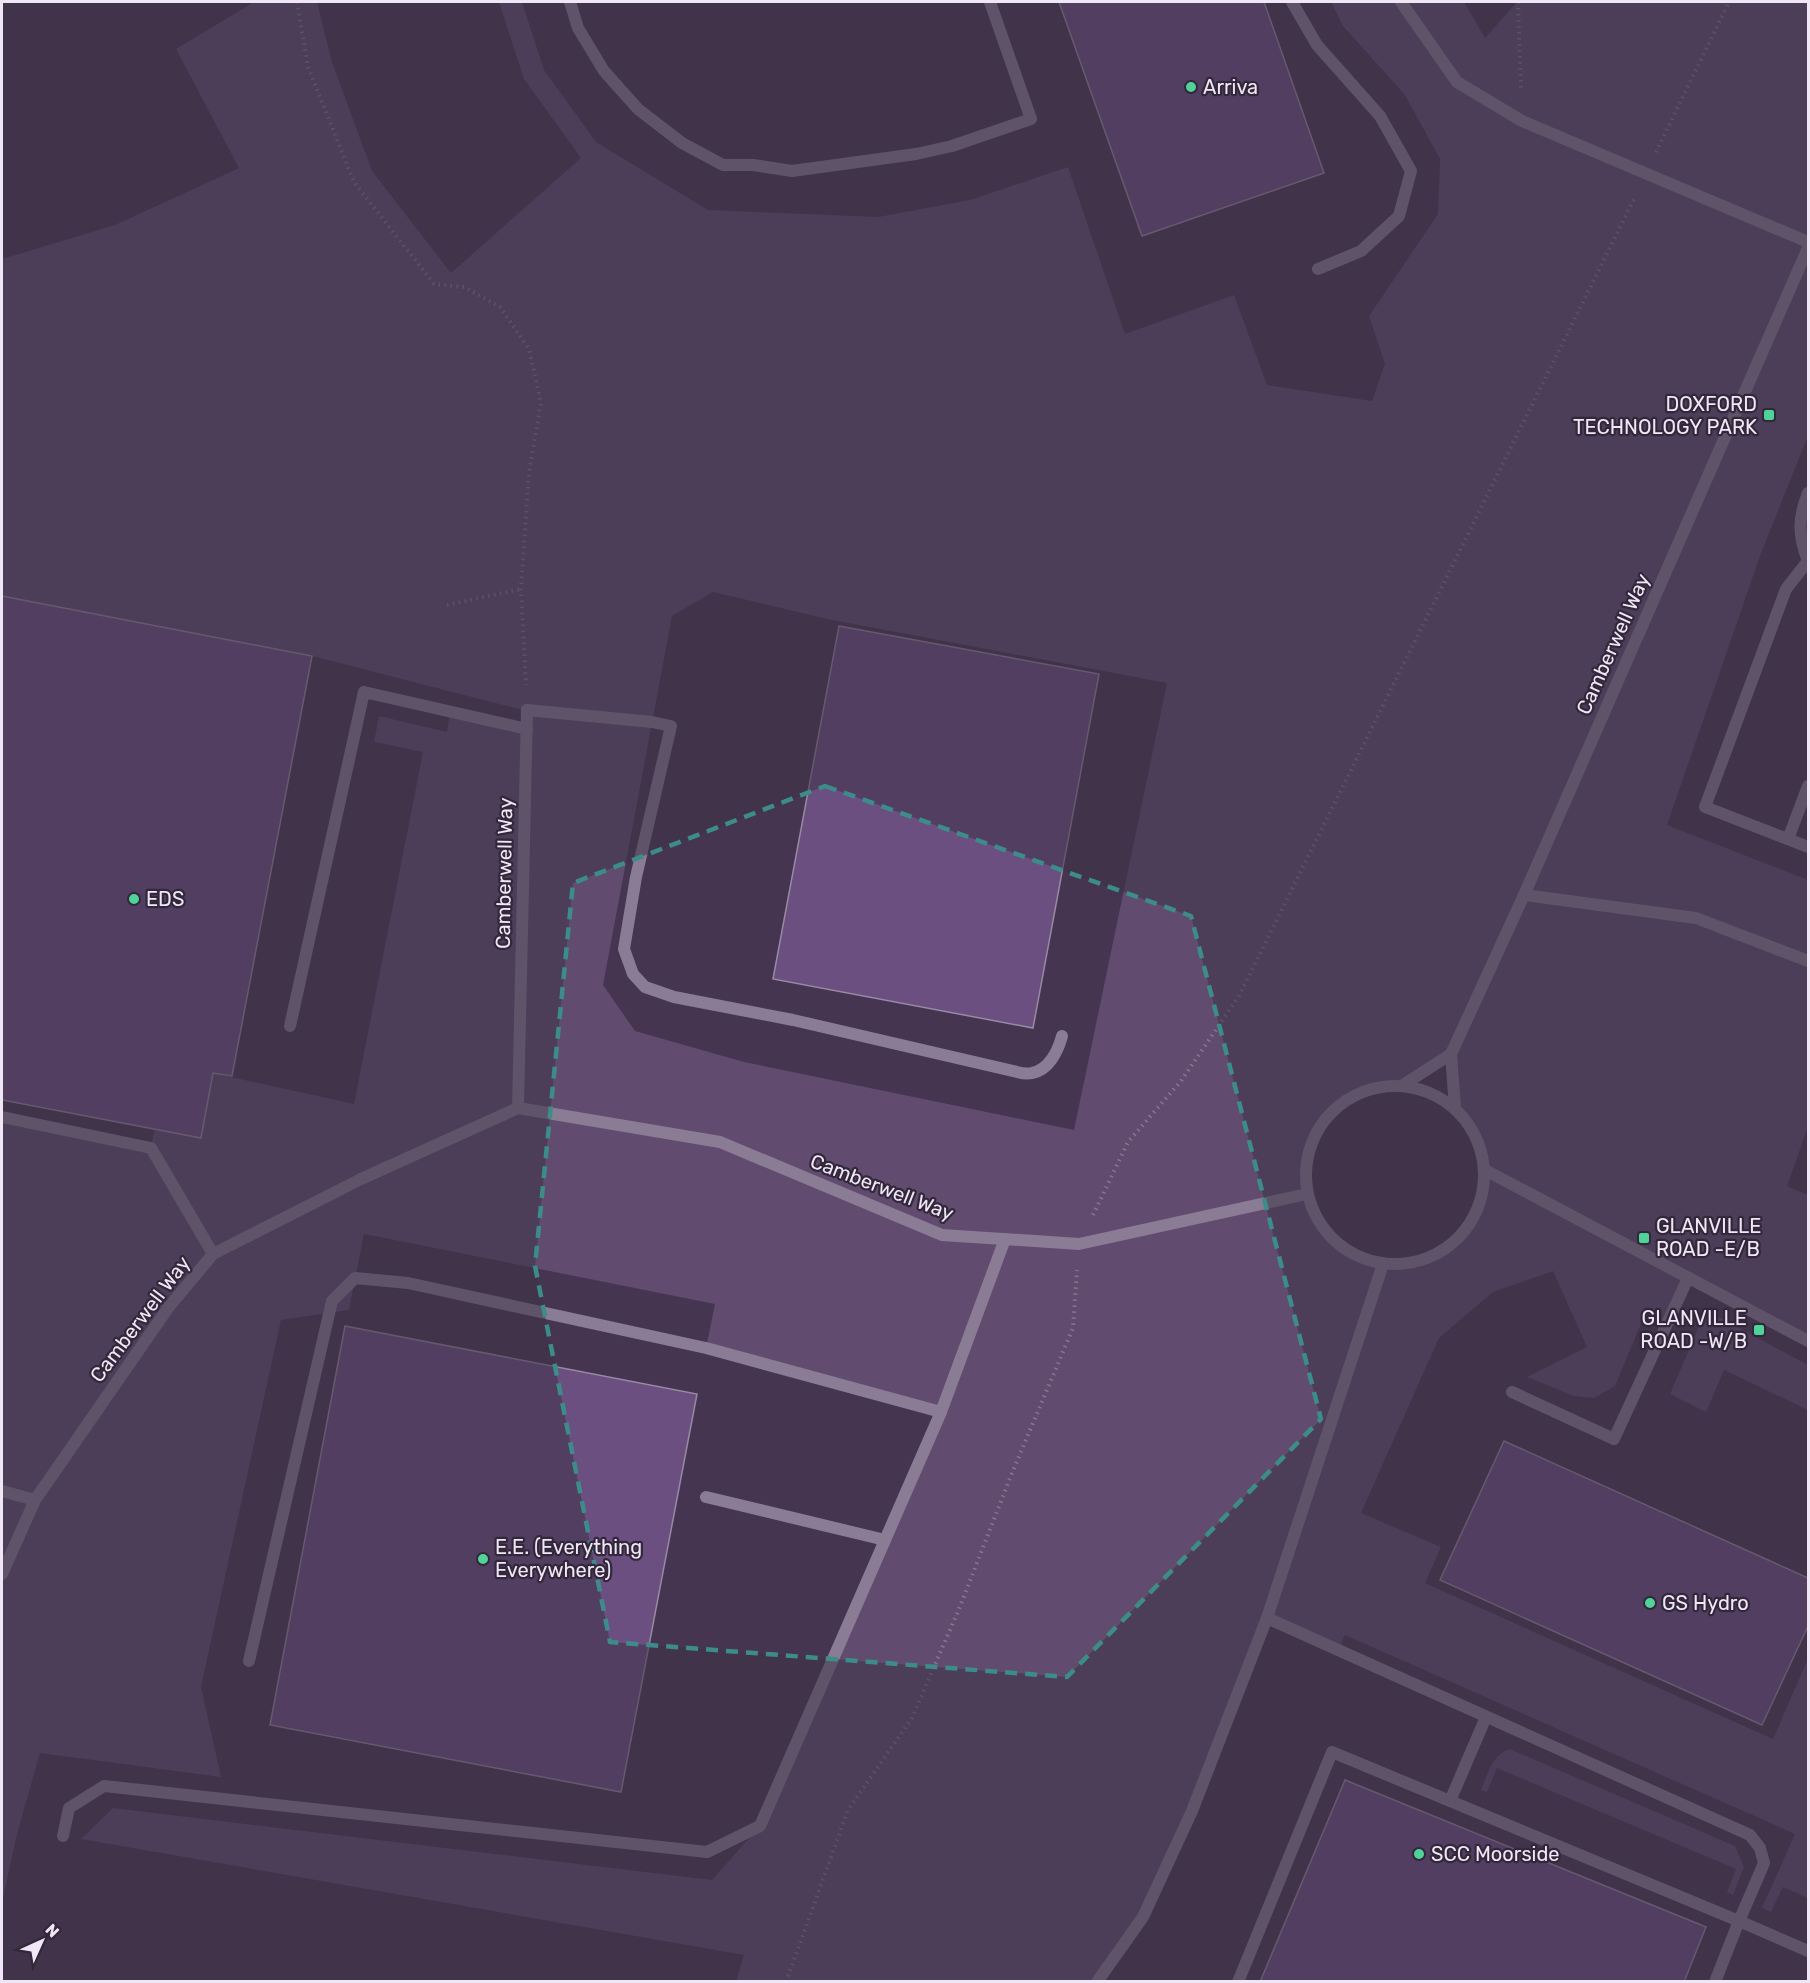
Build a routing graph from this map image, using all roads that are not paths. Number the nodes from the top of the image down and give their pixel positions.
1 (570, 2) edge
2 (990, 2) edge
3 (1292, 2) edge
4 (1401, 2) edge
5 (1809, 242) edge
6 (1809, 248) edge
7 (1318, 269) dead end
8 (1809, 492) edge
9 (1808, 561) edge
10 (364, 692) junction
11 (526, 729) junction
12 (355, 739) dead end
13 (1809, 786) edge
14 (1788, 839) junction
15 (1809, 847) edge
16 (1524, 895) junction
17 (1809, 961) edge
18 (290, 1026) dead end
19 (1062, 1036) dead end
20 (1450, 1054) junction
21 (1403, 1085) junction
22 (518, 1108) junction
23 (1455, 1108) junction
24 (2, 1117) edge
25 (1485, 1170) junction
26 (1307, 1194) junction
27 (1005, 1239) junction
28 (213, 1254) junction
29 (1383, 1264) junction
30 (1688, 1278) junction
31 (1809, 1341) edge
32 (1512, 1392) dead end
33 (941, 1412) junction
34 (2, 1491) edge
35 (706, 1497) dead end
36 (35, 1500) junction
37 (885, 1540) junction
38 (2, 1574) edge
39 (1267, 1618) junction
40 (249, 1660) dead end
41 (1486, 1717) junction
42 (1450, 1801) junction
43 (63, 1836) dead end
44 (1740, 1921) junction
45 (1809, 1951) edge
46 (1097, 1982) edge
47 (1238, 1982) edge
48 (1715, 1982) edge

1 - 2 street
3 - 7 street
4 - 5 street
6 - 16 street, Camberwell Way
8 - 9 street
9 - 14 street
10 - 11 street
10 - 12 street
10 - 18 street
11 - 19 street, Camberwell Way
11 - 22 street, Camberwell Way
13 - 14 street
14 - 15 street
16 - 17 street
16 - 20 street, Camberwell Way
20 - 21 street
20 - 23 street
21 - 23 street
21 - 26 street
22 - 27 street, Camberwell Way
22 - 28 street, Camberwell Way
23 - 25 street
24 - 28 street
25 - 29 street
25 - 30 street
26 - 27 street, Camberwell Way
26 - 29 street
27 - 33 street
28 - 36 street, Camberwell Way
29 - 39 street
30 - 31 street
30 - 32 street
33 - 37 street
33 - 40 street
34 - 36 street
35 - 37 street
36 - 38 street, Camberwell Way
37 - 43 street
39 - 41 street
39 - 46 street
41 - 42 street
41 - 44 street
42 - 44 street
42 - 47 street
44 - 45 street
44 - 48 street

